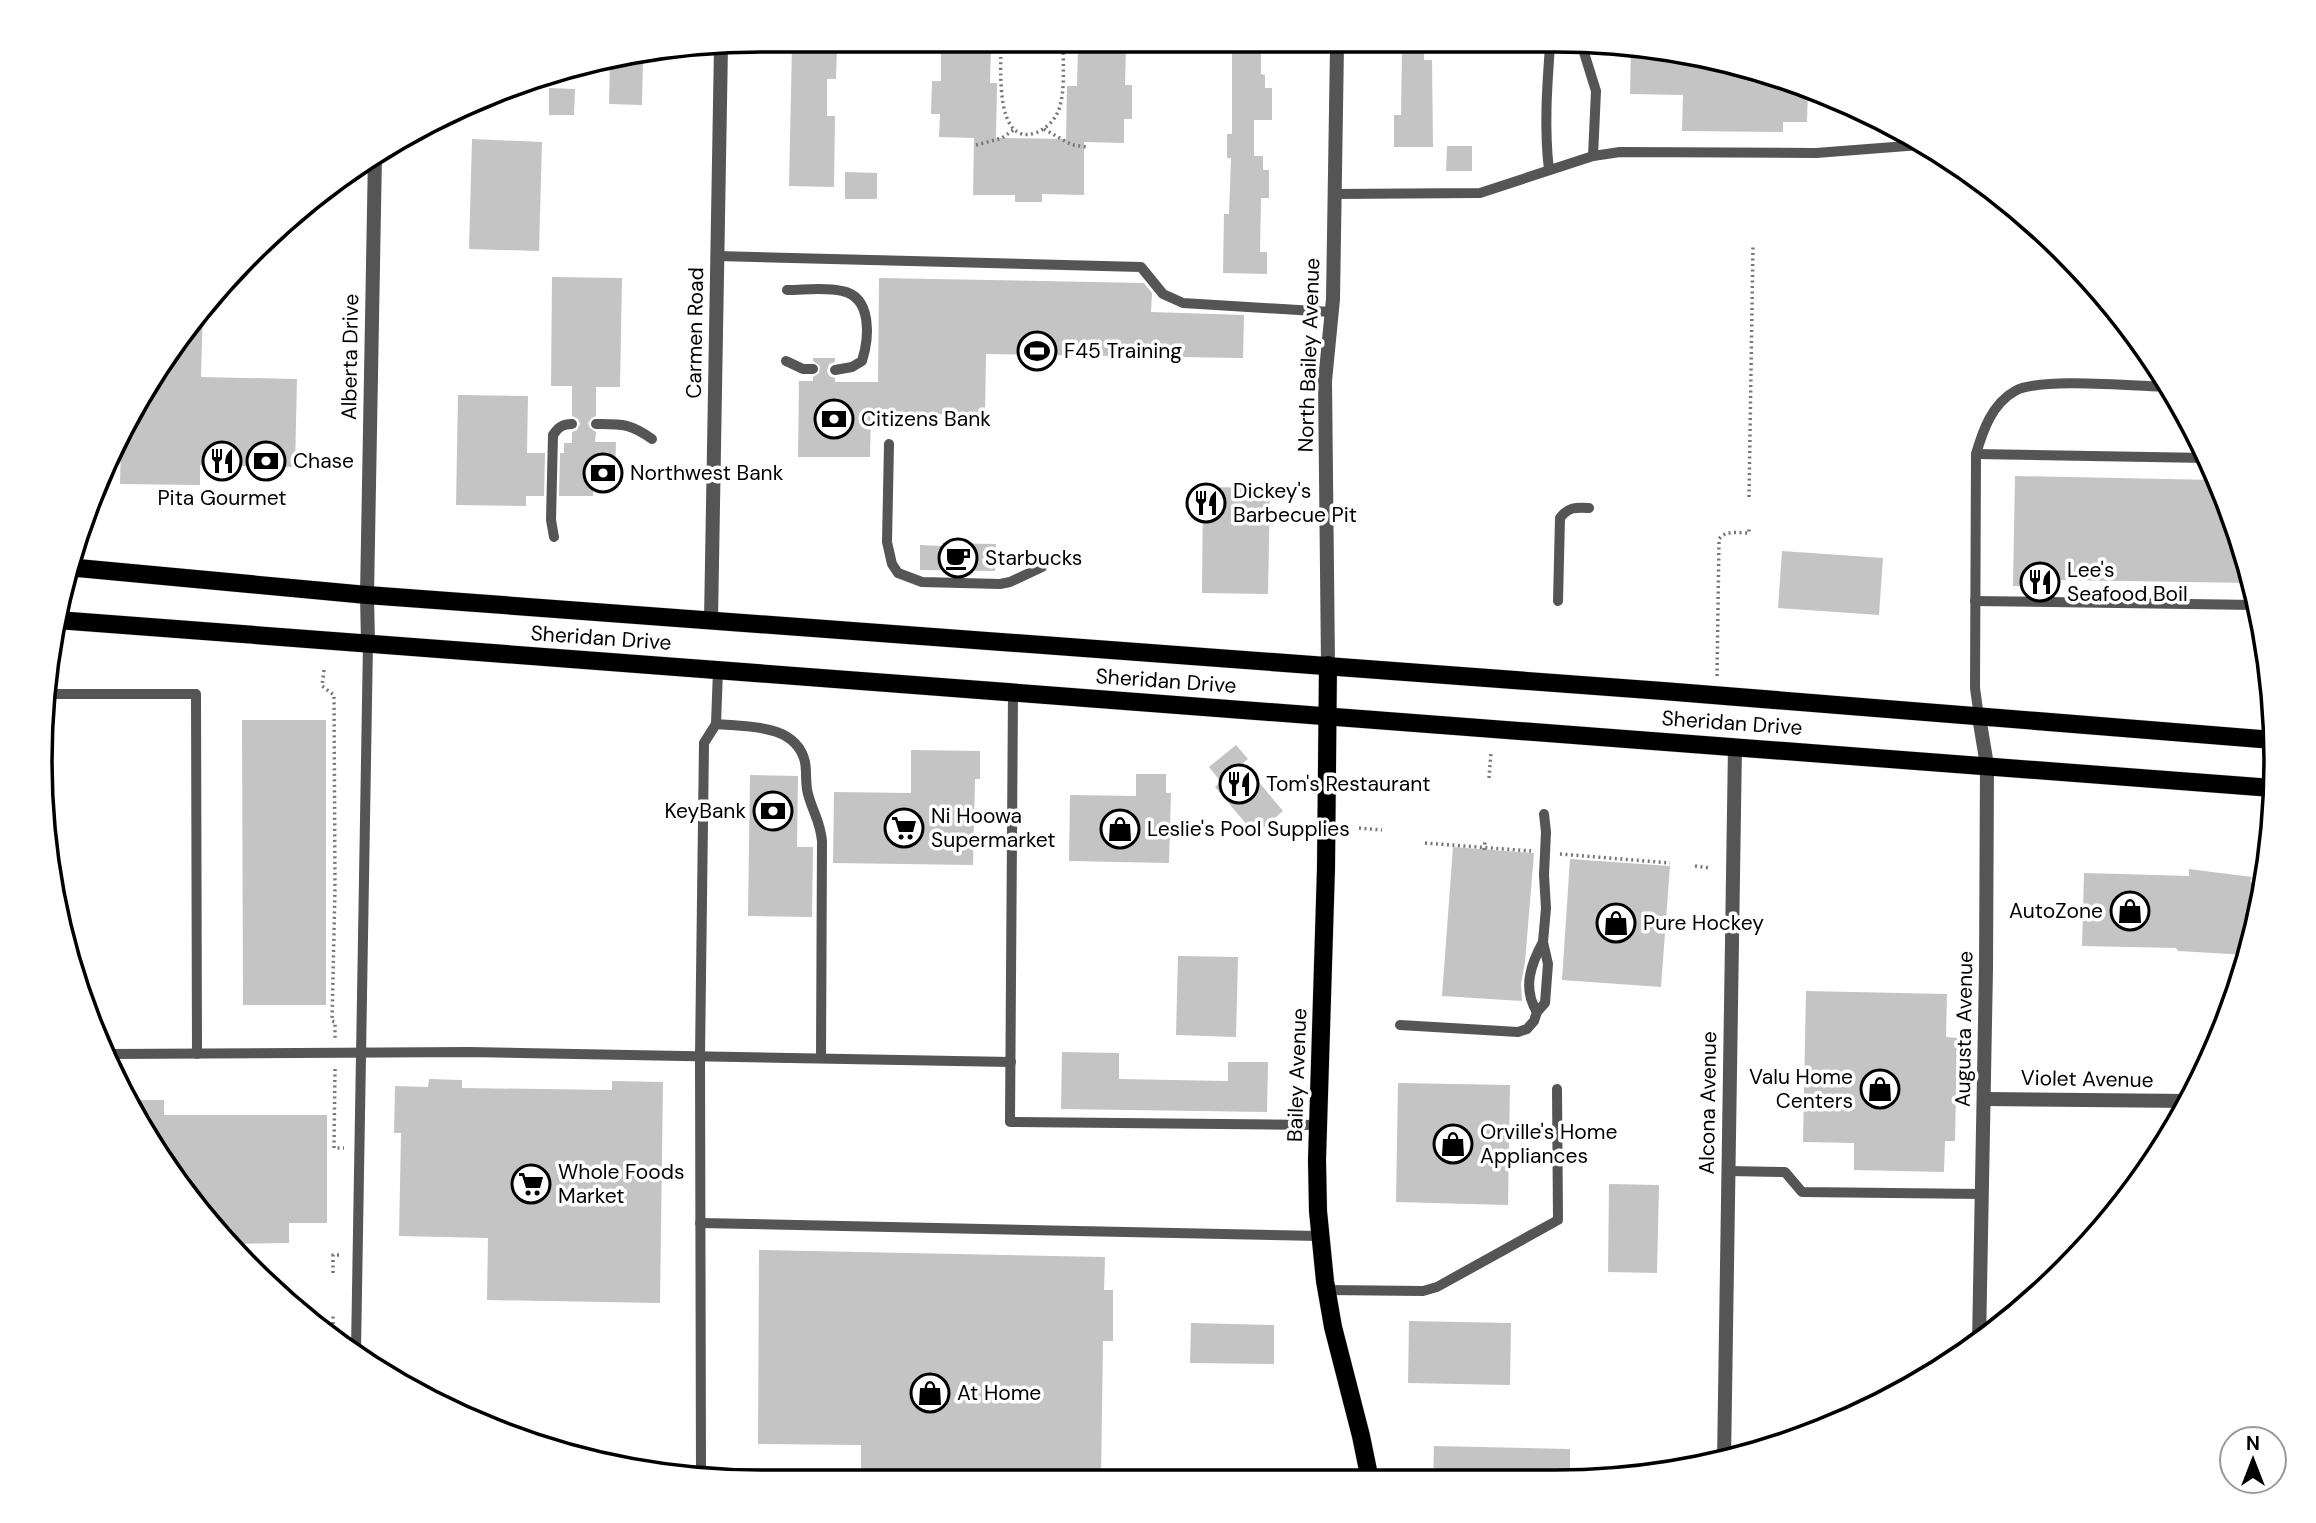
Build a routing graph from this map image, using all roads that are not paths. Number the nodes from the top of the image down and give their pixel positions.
1 (1337, 52) edge
2 (1550, 52) edge
3 (1584, 53) edge
4 (721, 54) edge
5 (1907, 146) edge
6 (1593, 156) junction
7 (375, 168) edge
8 (1549, 170) junction
9 (1334, 194) junction
10 (717, 256) junction
11 (787, 290) dead end
12 (1331, 312) junction
13 (786, 361) dead end
14 (813, 369) dead end
15 (835, 370) dead end
16 (2156, 387) edge
17 (572, 424) dead end
18 (596, 424) dead end
19 (652, 439) dead end
20 (889, 444) dead end
21 (1976, 454) junction
22 (2195, 458) edge
23 (1589, 508) dead end
24 (554, 537) dead end
25 (1042, 567) dead end
26 (80, 568) edge
27 (367, 595) junction
28 (1558, 601) dead end
29 (1975, 601) junction
30 (2246, 605) edge
31 (711, 620) junction
32 (67, 621) edge
33 (368, 643) junction
34 (1328, 665) junction
35 (718, 670) junction
36 (1013, 692) junction
37 (56, 694) edge
38 (1329, 716) junction
39 (1979, 717) junction
40 (716, 724) junction
41 (2263, 739) edge
42 (1735, 746) junction
43 (1987, 765) junction
44 (2263, 787) edge
45 (1544, 814) dead end
46 (1543, 942) junction
47 (1537, 1012) junction
48 (1400, 1025) dead end
49 (361, 1052) junction
50 (116, 1054) edge
51 (197, 1054) junction
52 (700, 1056) junction
53 (821, 1058) junction
54 (1011, 1062) junction
55 (1557, 1089) dead end
56 (1984, 1099) junction
57 (2177, 1101) edge
58 (1318, 1125) junction
59 (1728, 1171) junction
60 (1982, 1194) junction
61 (701, 1223) junction
62 (1319, 1236) junction
63 (1326, 1290) junction
64 (1979, 1329) edge
65 (356, 1343) edge
66 (1724, 1449) edge
67 (701, 1467) edge
68 (1368, 1470) edge

1 - 9 street, North Bailey Avenue
2 - 8 lane
3 - 6 lane
4 - 10 street, Carmen Road
5 - 6 lane
6 - 8 lane
7 - 27 street, Alberta Drive
8 - 9 lane
9 - 12 street, North Bailey Avenue
10 - 12 lane
10 - 31 street, Carmen Road
11 - 15 lane
12 - 34 street, North Bailey Avenue
13 - 14 lane
16 - 21 lane
17 - 24 lane
18 - 19 lane
20 - 25 lane
21 - 22 lane
21 - 29 lane
23 - 28 lane
26 - 27 main road, Sheridan Drive
27 - 31 main road, Sheridan Drive
27 - 33 street, Alberta Drive
29 - 30 lane
29 - 39 lane
31 - 34 main road, Sheridan Drive
32 - 33 main road, Sheridan Drive
33 - 35 main road, Sheridan Drive
33 - 49 lane
34 - 38 main road, Bailey Avenue
34 - 39 main road, Sheridan Drive
35 - 36 main road, Sheridan Drive
35 - 40 lane
36 - 38 main road, Sheridan Drive
36 - 54 lane
37 - 51 lane
38 - 42 main road, Sheridan Drive
38 - 58 main road, Bailey Avenue
39 - 41 main road, Sheridan Drive
39 - 43 street, Augusta Avenue
40 - 52 lane
40 - 53 lane
42 - 43 main road, Sheridan Drive
42 - 59 street, Alcona Avenue
43 - 44 main road, Sheridan Drive
43 - 56 street, Augusta Avenue
45 - 46 lane
46 - 47 lane
46 - 47 lane
47 - 48 lane
49 - 51 lane
49 - 52 lane
49 - 65 lane
50 - 51 lane
52 - 53 lane
52 - 61 lane
53 - 54 lane
54 - 58 lane
55 - 63 lane
56 - 57 street, Violet Avenue
56 - 60 street, Augusta Avenue
58 - 62 main road, Bailey Avenue
59 - 60 lane
59 - 66 street, Alcona Avenue
60 - 64 street, Augusta Avenue
61 - 62 lane
61 - 67 lane
62 - 63 main road, Bailey Avenue
63 - 68 main road, Bailey Avenue

